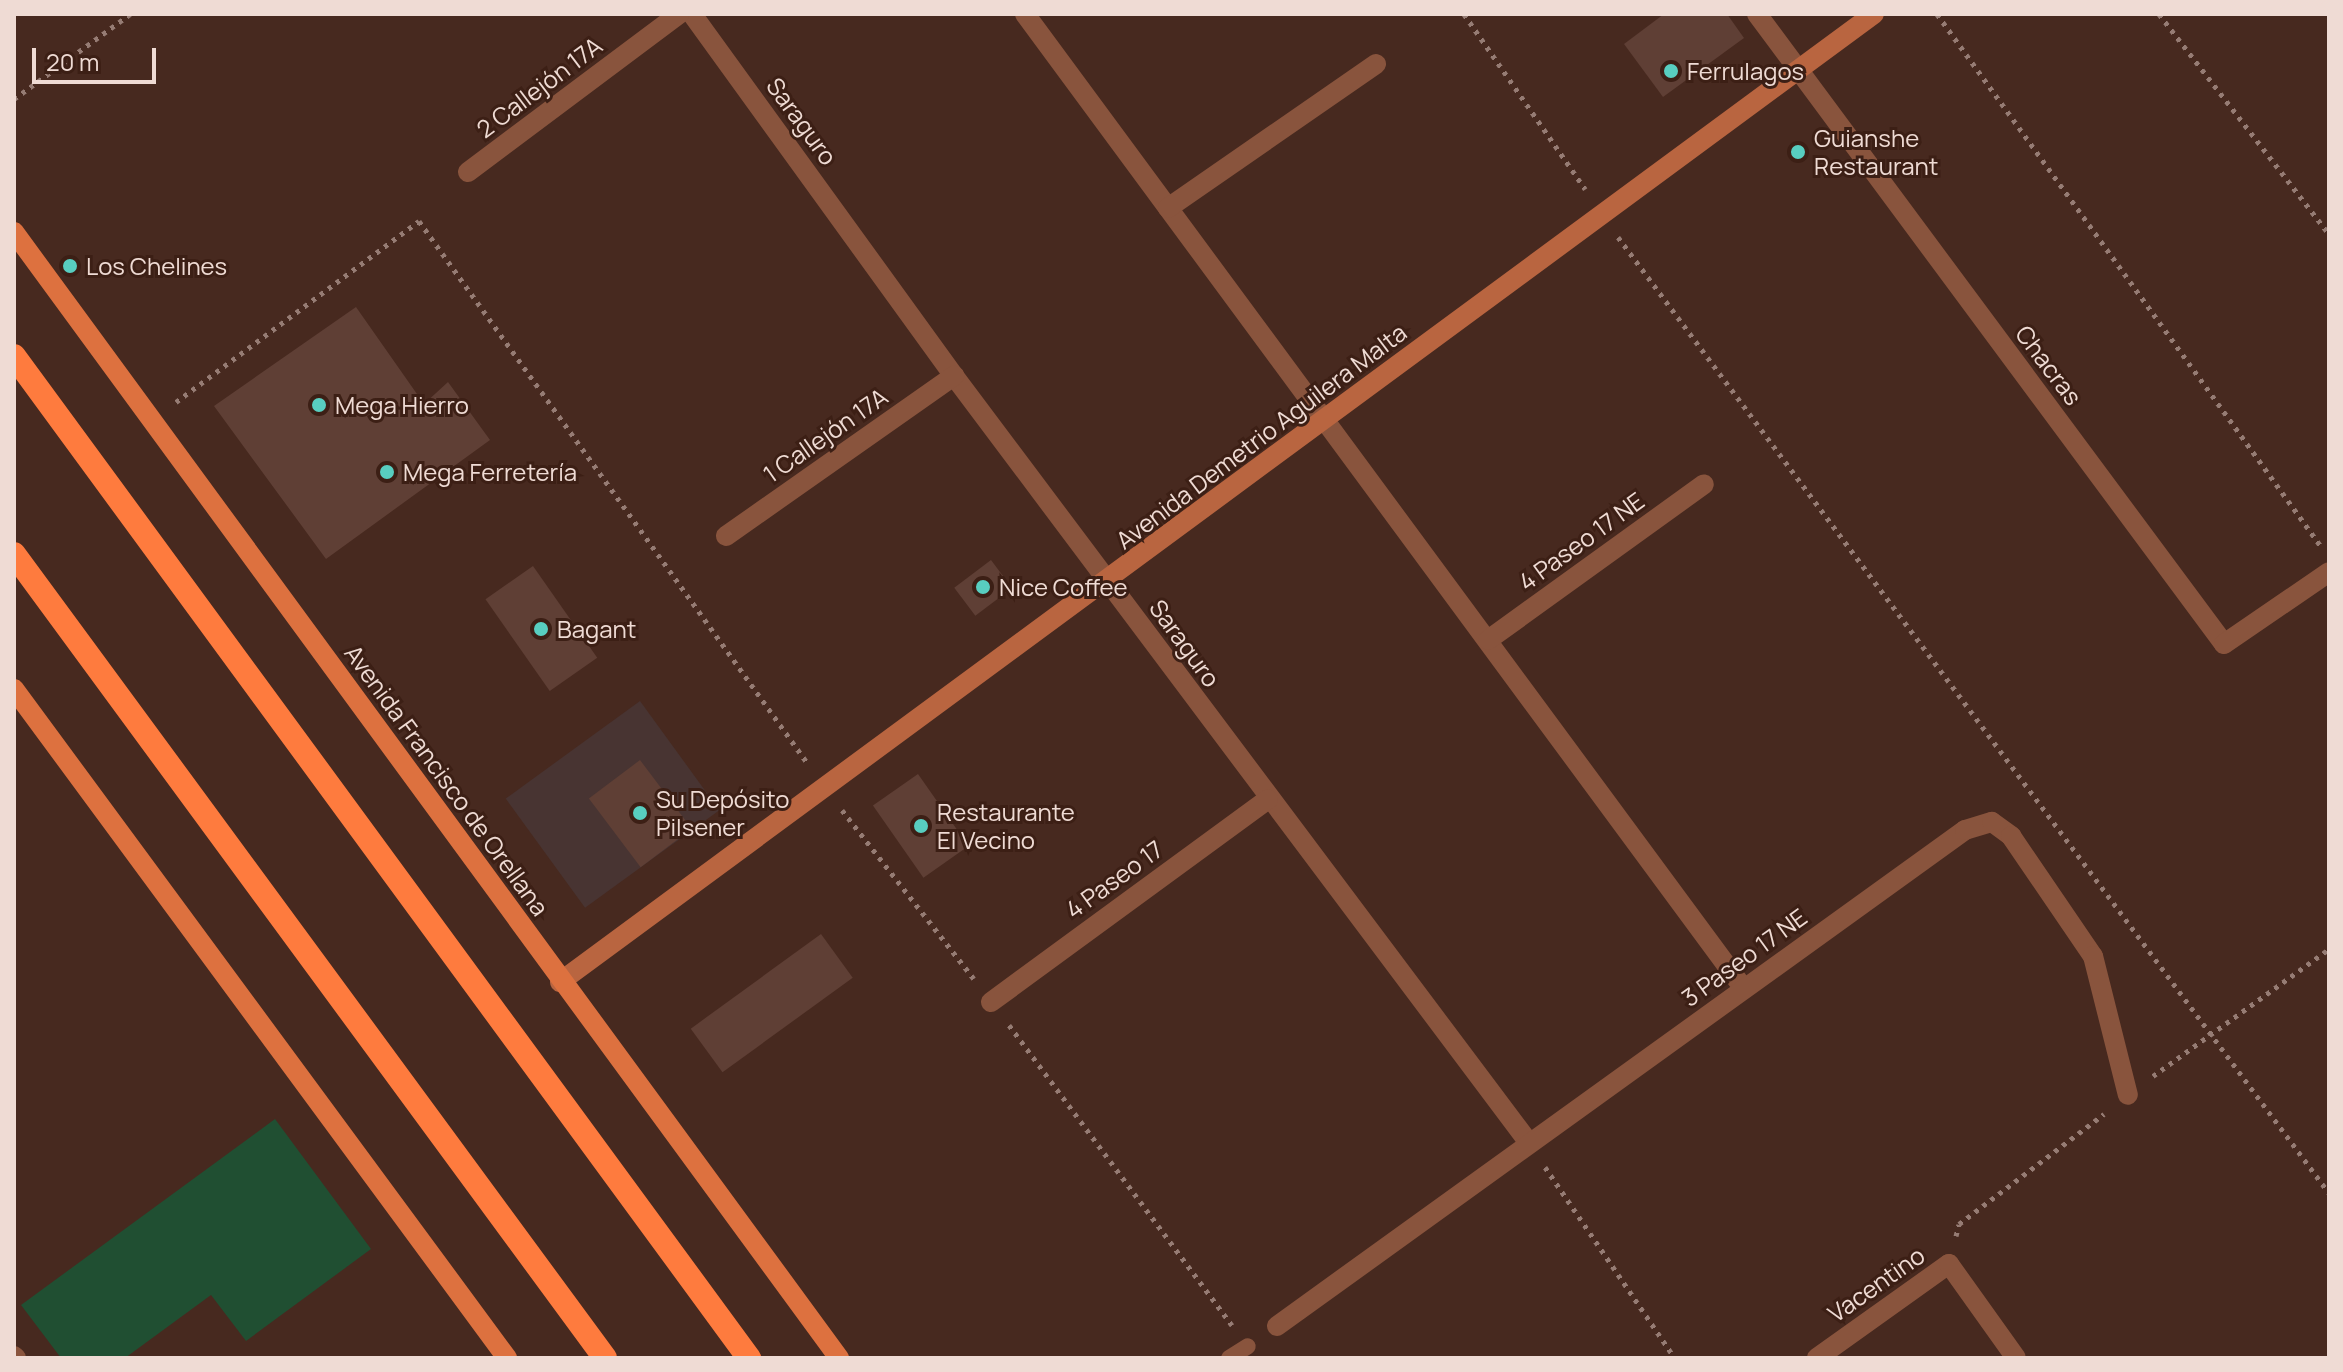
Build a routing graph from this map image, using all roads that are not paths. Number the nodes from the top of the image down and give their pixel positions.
1 (679, 14) edge
2 (692, 14) edge
3 (1025, 14) edge
4 (1757, 14) edge
5 (1874, 14) edge
6 (1376, 64) dead end
7 (1798, 71) junction
8 (468, 172) dead end
9 (1168, 208) junction
10 (14, 232) edge
11 (14, 356) edge
12 (954, 376) junction
13 (1322, 422) junction
14 (1704, 484) dead end
15 (726, 536) dead end
16 (14, 554) edge
17 (2329, 572) edge
18 (1108, 583) junction
19 (1488, 640) junction
20 (14, 689) edge
21 (1268, 799) junction
22 (560, 982) junction
23 (1744, 989) junction
24 (991, 1002) road end
25 (2128, 1095) dead end
26 (1529, 1143) junction
27 (1277, 1326) dead end
28 (1244, 1340) road end
29 (507, 1358) edge
30 (605, 1358) edge
31 (749, 1358) edge
32 (839, 1358) edge
33 (1229, 1358) edge
34 (1817, 1358) edge
35 (2016, 1358) edge

1 - 8 street, 2 Callejón 17A
2 - 12 street, Saraguro
3 - 9 street
4 - 7 street, Chacras
5 - 7 street, Avenida Demetrio Aguilera Malta
6 - 9 street
7 - 13 street, Avenida Demetrio Aguilera Malta
7 - 17 street, Chacras
9 - 13 street
10 - 22 main road, Avenida Francisco de Orellana
11 - 31 highway
12 - 15 street, 1 Callejón 17A
12 - 18 street, Saraguro
13 - 18 street, Avenida Demetrio Aguilera Malta
13 - 19 street
14 - 19 street, 4 Paseo 17 NE
16 - 30 highway
18 - 21 street, Saraguro
18 - 22 street, Avenida Demetrio Aguilera Malta
19 - 23 street
20 - 29 main road
21 - 24 street, 4 Paseo 17
21 - 26 street, Saraguro
22 - 32 main road, Avenida Francisco de Orellana
23 - 25 street, 3 Paseo 17 NE
23 - 26 street, 3 Paseo 17 NE
26 - 27 street, 3 Paseo 17 NE
28 - 33 lane
34 - 35 street, Vacentino

